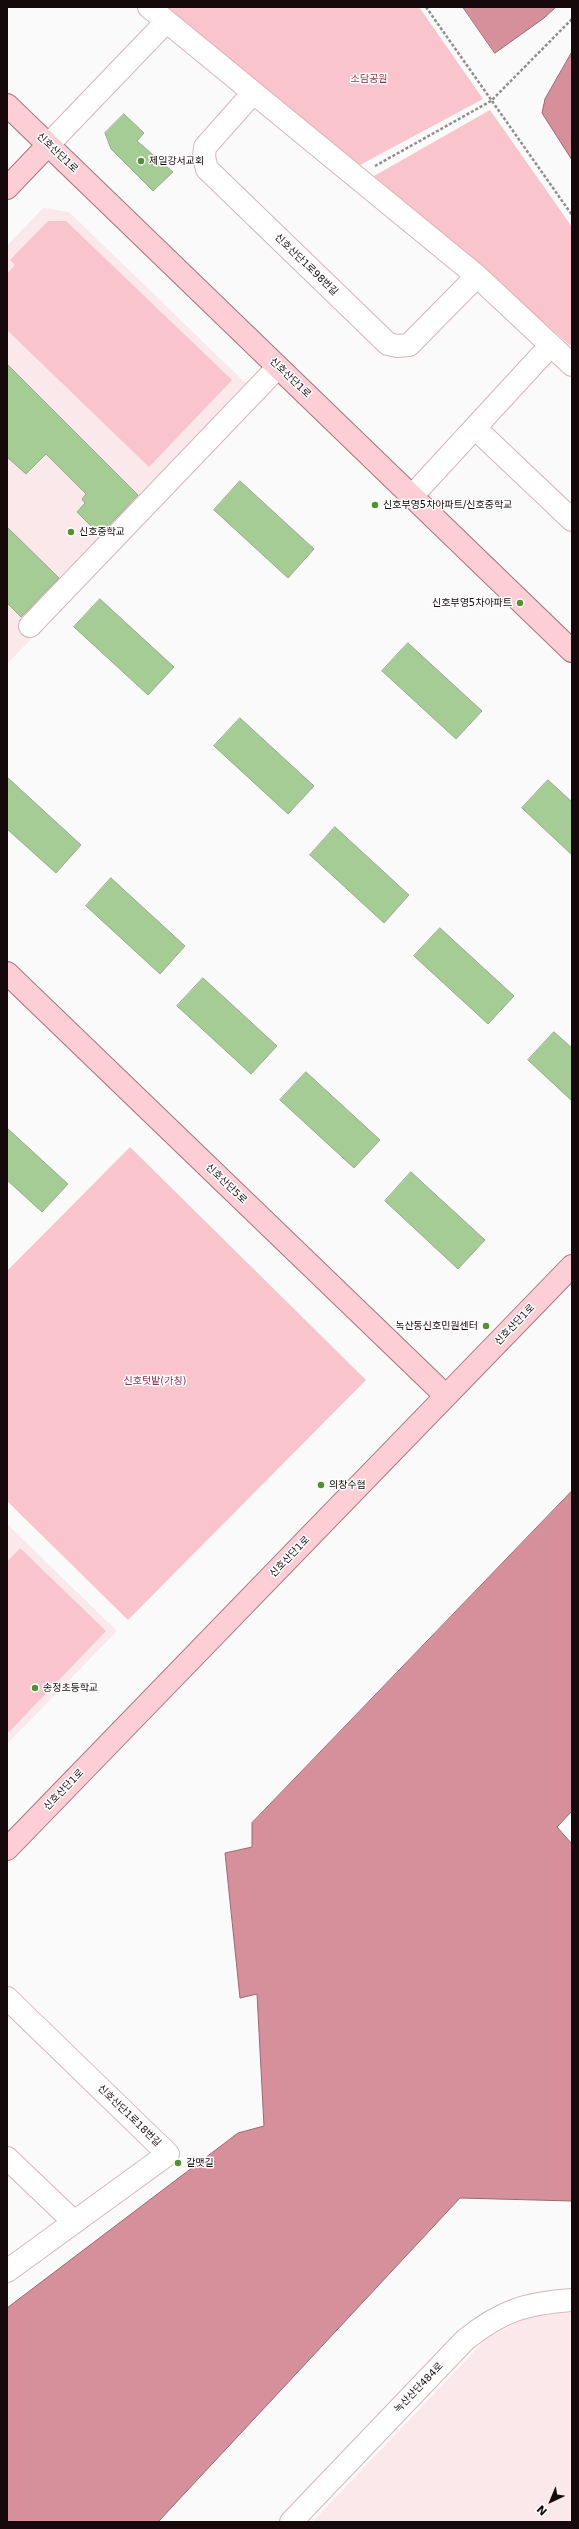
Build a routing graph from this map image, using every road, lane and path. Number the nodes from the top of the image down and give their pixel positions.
1 (149, 7) edge
2 (426, 7) edge
3 (572, 18) edge
4 (166, 22) junction
5 (253, 93) junction
6 (491, 101) junction
7 (7, 105) edge
8 (48, 145) junction
9 (356, 177) junction
10 (7, 188) edge
11 (572, 215) edge
12 (477, 276) junction
13 (551, 345) junction
14 (572, 365) edge
15 (278, 367) junction
16 (475, 428) junction
17 (412, 496) junction
18 (572, 520) edge
19 (30, 626) dead end
20 (572, 651) edge
21 (7, 973) edge
22 (572, 1266) edge
23 (446, 1396) junction
24 (7, 1849) edge
25 (11, 2010) edge
26 (7, 2158) edge
27 (74, 2222) junction
28 (7, 2271) edge
29 (572, 2300) edge
30 (292, 2522) edge

1 - 4 street
2 - 6 path
3 - 6 path
4 - 5 street
4 - 8 street
5 - 9 street
5 - 12 street, 신호산단1로98번길
6 - 9 path
6 - 11 path
7 - 8 main road, 신호산단1로
8 - 10 main road
8 - 15 main road, 신호산단1로
9 - 12 street
12 - 13 street
13 - 14 street
13 - 16 street
15 - 17 main road, 신호산단1로
15 - 19 street
16 - 17 street
16 - 18 street
17 - 20 main road, 신호산단1로
21 - 23 main road, 신호산단5로
22 - 23 main road, 신호산단1로
23 - 24 main road, 신호산단1로
25 - 27 street, 신호산단1로18번길
26 - 27 street
27 - 28 street, 신호산단1로18번길
29 - 30 street, 녹산산단484로

